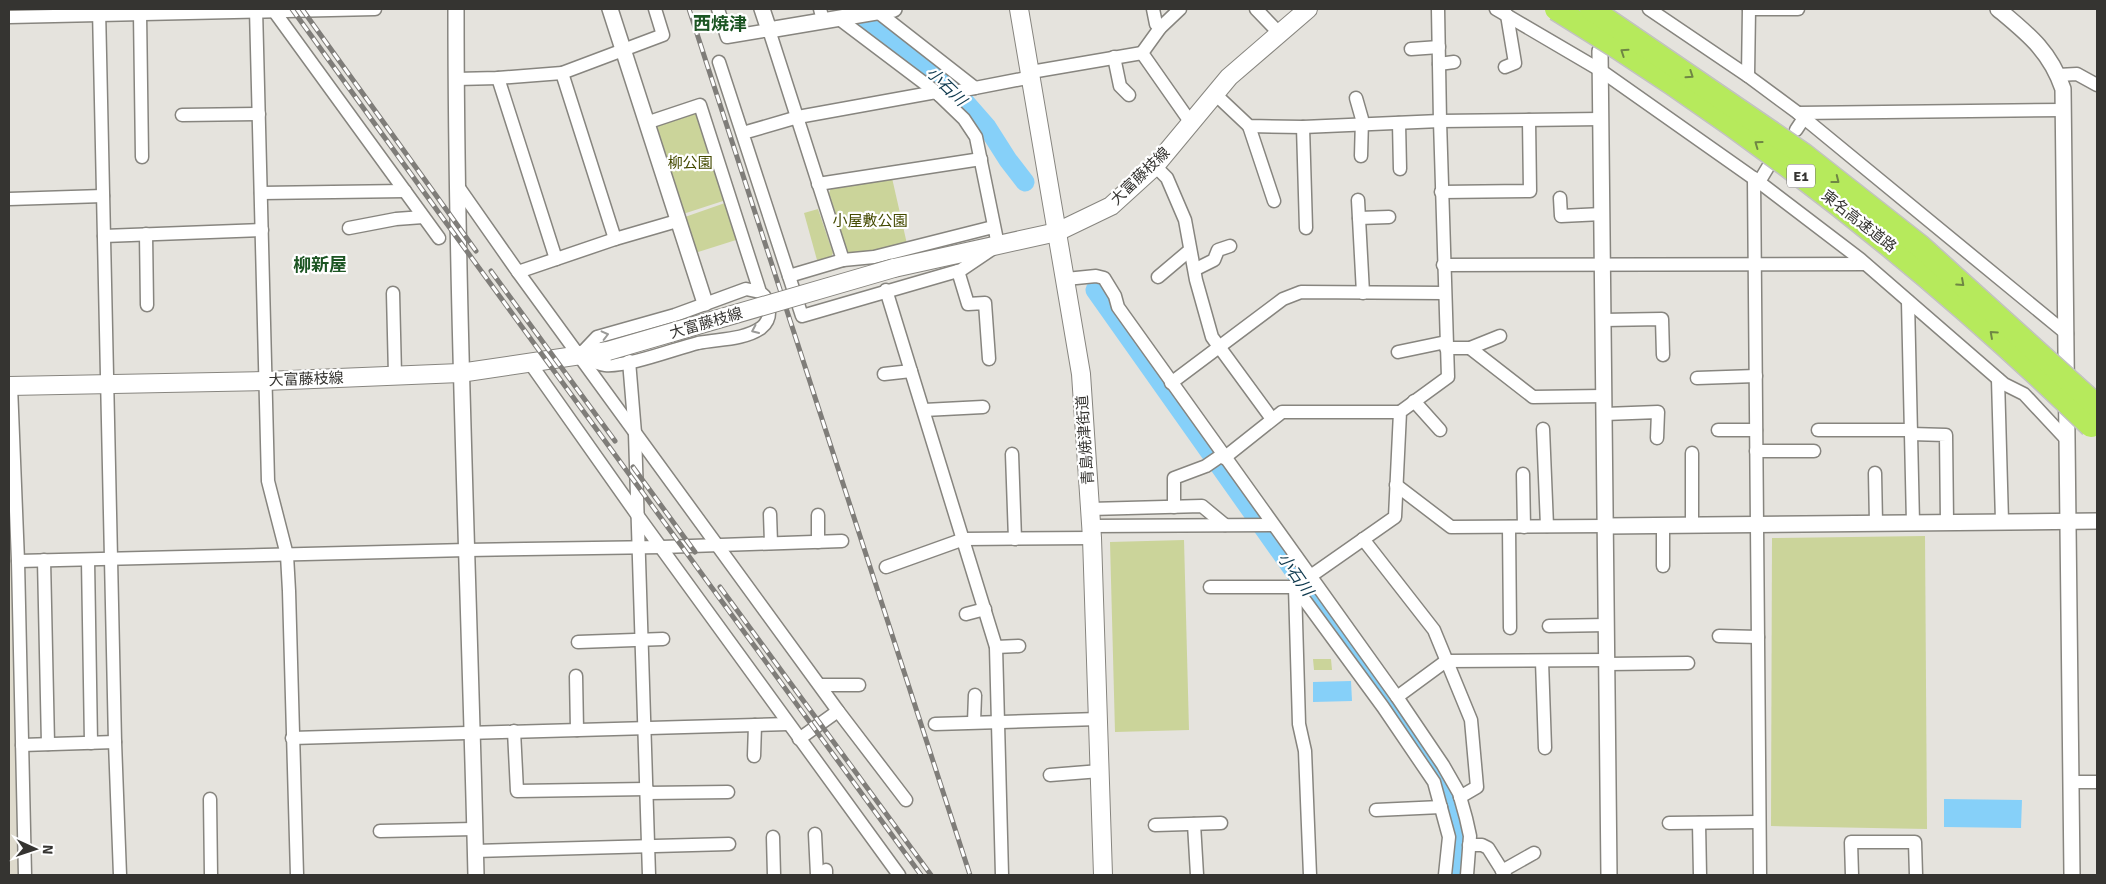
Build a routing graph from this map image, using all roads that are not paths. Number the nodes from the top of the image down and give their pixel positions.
1 (376, 9) edge
2 (456, 9) edge
3 (610, 9) edge
4 (655, 9) edge
5 (718, 9) edge
6 (762, 9) edge
7 (894, 9) edge
8 (1019, 9) edge
9 (1153, 9) edge
10 (1180, 9) edge
11 (1256, 9) edge
12 (1438, 9) edge
13 (1556, 9) edge
14 (1591, 9) edge
15 (1649, 9) edge
16 (1749, 9) edge
17 (1798, 9) edge
18 (1998, 9) edge
19 (256, 10) edge
20 (876, 10) edge
21 (1306, 10) edge
22 (100, 11) edge
23 (274, 11) junction
24 (1501, 12) edge
25 (140, 13) junction
26 (827, 15) edge
27 (9, 17) edge
28 (1160, 28) junction
29 (769, 30) junction
30 (1279, 33) junction
31 (1439, 47) junction
32 (1411, 49) dead end
33 (1600, 51) dead end
34 (623, 52) junction
35 (1142, 53) junction
36 (1114, 57) junction
37 (719, 62) dead end
38 (1454, 62) dead end
39 (1439, 64) junction
40 (1505, 67) dead end
41 (1600, 70) junction
42 (562, 73) junction
43 (1031, 74) junction
44 (2058, 75) junction
45 (1748, 76) junction
46 (498, 78) junction
47 (456, 79) junction
48 (2097, 85) edge
49 (972, 88) junction
50 (940, 94) junction
51 (1215, 94) junction
52 (1129, 95) dead end
53 (1356, 98) dead end
54 (2064, 110) junction
55 (259, 114) junction
56 (1801, 115) junction
57 (182, 116) dead end
58 (798, 117) junction
59 (1601, 118) junction
60 (1529, 120) junction
61 (1440, 121) junction
62 (646, 122) junction
63 (1191, 123) junction
64 (1399, 123) junction
65 (1361, 124) junction
66 (1249, 126) junction
67 (1303, 127) junction
68 (1796, 130) dead end
69 (743, 133) junction
70 (1361, 156) dead end
71 (142, 157) dead end
72 (981, 159) junction
73 (1155, 166) junction
74 (1768, 167) dead end
75 (1400, 169) dead end
76 (1756, 180) junction
77 (458, 184) junction
78 (818, 184) junction
79 (404, 191) junction
80 (1441, 192) junction
81 (262, 193) junction
82 (103, 196) junction
83 (1560, 198) dead end
84 (9, 200) edge
85 (1358, 200) dead end
86 (1274, 202) dead end
87 (1602, 214) junction
88 (423, 217) junction
89 (1390, 217) dead end
90 (1359, 218) junction
91 (677, 221) junction
92 (993, 227) junction
93 (349, 228) dead end
94 (1306, 228) dead end
95 (262, 230) junction
96 (1057, 232) junction
97 (146, 234) junction
98 (104, 236) junction
99 (439, 238) dead end
100 (615, 239) junction
101 (998, 245) junction
102 (1230, 246) dead end
103 (1190, 250) junction
104 (556, 259) junction
105 (843, 260) junction
106 (1866, 264) junction
107 (1443, 265) junction
108 (1755, 265) junction
109 (1603, 266) junction
110 (1196, 270) junction
111 (958, 271) junction
112 (518, 272) junction
113 (789, 276) junction
114 (1158, 277) dead end
115 (1066, 279) junction
116 (886, 290) junction
117 (760, 292) junction
118 (1363, 292) junction
119 (1444, 293) junction
120 (392, 294) dead end
121 (1908, 301) junction
122 (705, 302) junction
123 (147, 305) dead end
124 (1603, 320) junction
125 (2067, 334) junction
126 (1500, 336) dead end
127 (1446, 345) junction
128 (1219, 347) junction
129 (1470, 348) junction
130 (1398, 352) dead end
131 (580, 355) junction
132 (1663, 355) dead end
133 (990, 359) dead end
134 (629, 362) junction
135 (530, 363) junction
136 (912, 371) junction
137 (460, 373) junction
138 (884, 374) dead end
139 (395, 375) junction
140 (1756, 376) junction
141 (1697, 378) dead end
142 (1998, 379) junction
143 (265, 380) junction
144 (1171, 382) junction
145 (108, 383) junction
146 (10, 386) edge
147 (1604, 396) junction
148 (1414, 401) junction
149 (983, 407) dead end
150 (924, 410) junction
151 (1400, 412) junction
152 (1604, 414) junction
153 (2094, 416) edge
154 (1272, 420) junction
155 (1543, 429) dead end
156 (1440, 430) dead end
157 (1718, 430) dead end
158 (1756, 430) junction
159 (1818, 430) dead end
160 (1911, 432) junction
161 (635, 433) junction
162 (1657, 438) dead end
163 (2066, 439) junction
164 (1814, 450) dead end
165 (1756, 451) junction
166 (1692, 453) dead end
167 (1012, 454) dead end
168 (1223, 456) junction
169 (1875, 472) dead end
170 (1523, 474) dead end
171 (1396, 484) junction
172 (1174, 507) junction
173 (770, 514) dead end
174 (818, 515) dead end
175 (638, 516) junction
176 (2002, 521) junction
177 (2068, 521) junction
178 (2097, 521) edge
179 (1947, 522) junction
180 (1876, 523) junction
181 (1913, 523) junction
182 (1091, 524) junction
183 (1757, 524) junction
184 (1225, 525) junction
185 (1272, 525) junction
186 (1663, 525) junction
187 (1692, 525) junction
188 (1546, 526) junction
189 (1606, 526) junction
190 (1509, 527) junction
191 (1524, 527) junction
192 (1015, 538) junction
193 (964, 539) junction
194 (1363, 539) junction
195 (842, 541) dead end
196 (818, 542) junction
197 (771, 543) junction
198 (716, 544) junction
199 (639, 546) junction
200 (662, 547) junction
201 (467, 550) junction
202 (286, 554) junction
203 (112, 559) junction
204 (44, 560) junction
205 (88, 560) junction
206 (18, 561) junction
207 (1663, 566) dead end
208 (886, 567) dead end
209 (1309, 576) junction
210 (1295, 587) junction
211 (1210, 588) dead end
212 (985, 608) junction
213 (966, 614) dead end
214 (1607, 625) junction
215 (1549, 626) dead end
216 (1510, 628) dead end
217 (1719, 636) dead end
218 (1758, 637) junction
219 (663, 639) dead end
220 (641, 640) junction
221 (578, 642) dead end
222 (1019, 646) dead end
223 (996, 647) junction
224 (1446, 661) junction
225 (1542, 661) junction
226 (1607, 662) junction
227 (1688, 663) dead end
228 (576, 676) dead end
229 (859, 684) dead end
230 (821, 685) junction
231 (975, 695) dead end
232 (1396, 697) junction
233 (838, 711) junction
234 (1098, 719) junction
235 (974, 722) junction
236 (998, 722) junction
237 (788, 724) junction
238 (935, 724) dead end
239 (754, 725) junction
240 (645, 728) junction
241 (577, 730) junction
242 (472, 731) junction
243 (514, 731) junction
244 (292, 738) junction
245 (799, 739) junction
246 (115, 742) junction
247 (91, 743) junction
248 (48, 744) junction
249 (22, 745) junction
250 (1544, 748) dead end
251 (754, 756) dead end
252 (1100, 771) junction
253 (1050, 775) dead end
254 (2071, 782) junction
255 (2097, 782) edge
256 (647, 791) junction
257 (728, 792) dead end
258 (1460, 797) junction
259 (210, 799) dead end
260 (906, 800) dead end
261 (1441, 807) junction
262 (1376, 810) dead end
263 (1759, 822) junction
264 (1221, 823) dead end
265 (1668, 823) dead end
266 (1699, 823) junction
267 (1194, 824) junction
268 (1155, 825) dead end
269 (474, 829) junction
270 (380, 831) dead end
271 (815, 834) dead end
272 (773, 837) dead end
273 (729, 844) dead end
274 (1469, 845) junction
275 (648, 847) junction
276 (475, 851) junction
277 (1534, 853) dead end
278 (1504, 873) edge
279 (823, 874) edge
280 (25, 875) edge
281 (120, 875) edge
282 (211, 875) edge
283 (297, 875) edge
284 (476, 875) edge
285 (649, 875) edge
286 (774, 875) edge
287 (899, 875) edge
288 (1002, 875) edge
289 (1103, 875) edge
290 (1197, 875) edge
291 (1310, 875) edge
292 (1445, 875) edge
293 (1467, 875) edge
294 (1609, 875) edge
295 (1700, 875) edge
296 (1760, 875) edge
297 (1852, 875) edge
298 (1916, 875) edge
299 (2072, 875) edge

1 - 23 street
2 - 47 street
3 - 34 street
4 - 34 street
5 - 29 street
6 - 29 street
7 - 20 street
8 - 43 main road, 青島焼津街道
9 - 28 street
10 - 28 street
11 - 30 street
12 - 31 street
153 -> 13 highway, 東名高速道路 / E1, bridge
14 -> 153 highway, 東名高速道路 / E1, bridge
15 - 45 street
16 - 17 street
16 - 45 street
18 - 44 street
19 - 23 street
19 - 25 street
19 - 55 street
20 - 26 street
20 - 49 street
21 - 30 main road, 大富藤枝線
22 - 25 street
22 - 27 street
22 - 82 street
23 - 79 street
24 - 40 street
24 - 41 street
25 - 71 street
26 - 29 street
26 - 50 street
28 - 35 street
29 - 58 street
30 - 51 main road, 大富藤枝線
31 - 32 street
31 - 39 street
33 - 41 street
34 - 42 street
34 - 62 street
35 - 36 street
35 - 63 street
36 - 43 street
36 - 52 street
37 - 69 street
38 - 39 street
39 - 61 street
41 - 59 street
41 - 76 street
42 - 46 street
42 - 100 street
43 - 49 street
43 - 96 main road, 青島焼津街道
44 - 48 street
44 - 54 street
45 - 56 street
46 - 47 street
46 - 104 street
47 - 77 street
49 - 50 street
50 - 58 street
50 - 72 street
51 - 63 main road, 大富藤枝線
51 - 66 street
53 - 65 street
54 - 56 street
54 - 125 street
55 - 57 street
55 - 81 street
56 - 68 street
56 - 125 street
58 - 69 street
58 - 78 street
59 - 60 street
59 - 87 street
60 - 61 street
60 - 80 street
61 - 64 street
61 - 80 street
62 - 91 street
62 - 117 street
63 - 73 main road, 大富藤枝線
64 - 65 street
64 - 75 street
65 - 67 street
65 - 70 street
66 - 67 street
66 - 86 street
67 - 94 street
69 - 113 street
72 - 78 street
72 - 92 street
73 - 96 main road, 大富藤枝線
73 - 103 street
74 - 76 street
76 - 106 street
76 - 108 street
77 - 112 street
77 - 137 street
78 - 105 street
79 - 81 street
79 - 88 street
80 - 107 street
81 - 95 street
82 - 84 street
82 - 98 street
83 - 87 street
85 - 90 street
87 - 109 street
88 - 93 street
88 - 99 street
89 - 90 street
90 - 118 street
91 - 100 street
91 - 122 street
92 - 101 street
92 - 105 street
95 - 97 street
95 - 143 street
96 - 101 main road, 大富藤枝線
96 - 115 main road, 青島焼津街道
97 - 98 street
97 - 123 street
98 - 145 street
100 - 104 street
101 - 111 street
101 - 131 main road, 大富藤枝線, bridge
102 - 110 street
103 - 110 street
103 - 114 street
104 - 112 street
105 - 113 street
106 - 108 street
106 - 121 street
107 - 109 street
107 - 119 street
108 - 109 street
108 - 140 street
109 - 124 street
110 - 128 street
111 - 116 street
111 - 133 street
112 - 131 street
113 - 116 street
115 - 144 street
115 - 182 main road, 青島焼津街道
116 - 136 street
117 - 122 street
117 -> 134 street
118 - 119 street
118 - 128 street
119 - 127 street
120 - 139 street
121 - 142 street
121 - 160 street
131 -> 122 street
124 - 132 street
124 - 147 street
125 - 163 street
126 - 129 street
127 - 129 street
127 - 130 street
127 - 148 street
128 - 144 street
128 - 154 street
129 - 147 street
131 - 134 street
131 - 135 main road, 大富藤枝線
131 - 161 street
134 - 161 street
135 - 137 main road, 大富藤枝線
135 - 175 street
136 - 138 street
136 - 150 street
137 - 139 main road, 大富藤枝線
137 - 201 street
139 - 143 main road, 大富藤枝線
140 - 141 street
140 - 158 street
142 - 163 street
142 - 176 street
143 - 145 main road, 大富藤枝線
143 - 202 street
144 - 168 street
145 - 146 main road, 大富藤枝線
145 - 203 street
146 - 206 street
147 - 152 street
148 - 151 street
148 - 156 street
149 - 150 street
150 - 193 street
151 - 154 street
151 - 171 street
152 - 162 street
152 - 189 street
154 - 168 street
155 - 188 street
157 - 158 street
158 - 165 street
159 - 160 street
160 - 179 street
160 - 181 street
161 - 175 street
161 - 198 street
163 - 177 street
164 - 165 street
165 - 183 street
166 - 187 street
167 - 192 street
168 - 172 street
168 - 185 street
169 - 180 street
170 - 191 street
171 - 190 street
171 - 194 street
172 - 182 street
172 - 184 street
173 - 197 street
174 - 196 street
175 - 199 street
175 - 200 street
176 - 177 street
176 - 179 street
177 - 178 street
177 - 254 street
179 - 181 street
180 - 181 street
180 - 183 street
182 - 184 street
182 - 192 street
182 - 234 main road, 青島焼津街道
183 - 187 street
183 - 218 street
184 - 185 street
185 - 209 street
186 - 187 street
186 - 189 street
186 - 207 street
188 - 189 street
188 - 191 street
189 - 214 street
190 - 191 street
190 - 216 street
192 - 193 street
193 - 208 street
193 - 212 street
194 - 209 street
194 - 224 street
195 - 196 street
196 - 197 street
197 - 198 street
198 - 200 street
198 - 230 street
199 - 200 street
199 - 201 street
199 - 220 street
200 - 237 street
201 - 202 street
201 - 242 street
202 - 203 street
202 - 244 street
203 - 205 street
203 - 246 street
204 - 205 street
204 - 206 street
204 - 248 street
205 - 247 street
206 - 249 street
209 - 210 street
209 - 232 street
210 - 211 street
210 - 261 street
210 - 291 street
212 - 213 street
212 - 223 street
214 - 215 street
214 - 226 street
217 - 218 street
218 - 263 street
219 - 220 street
220 - 221 street
220 - 240 street
222 - 223 street
223 - 236 street
224 - 225 street
224 - 232 street
224 - 258 street
225 - 226 street
225 - 250 street
226 - 227 street
226 - 294 street
228 - 241 street
229 - 230 street
230 - 233 street
231 - 235 street
232 - 258 street
233 - 245 street
233 - 260 street
234 - 236 street
234 - 252 main road, 青島焼津街道
235 - 236 street
235 - 238 street
236 - 288 street
237 - 239 street
237 - 245 street
239 - 240 street
239 - 251 street
240 - 241 street
240 - 256 street
241 - 243 street
242 - 243 street
242 - 244 street
242 - 269 street
243 - 256 street
244 - 283 street
245 - 287 street
246 - 247 street
246 - 281 street
247 - 248 street
248 - 249 street
249 - 280 street
252 - 253 street
252 - 289 main road, 青島焼津街道
254 - 255 street
254 - 299 street
256 - 257 street
256 - 275 street
258 - 274 street
259 - 282 street
261 - 262 street
261 - 292 street
263 - 266 street
263 - 296 street
264 - 267 street
265 - 266 street
266 - 295 street
267 - 268 street
267 - 290 street
269 - 270 street
269 - 276 street
271 - 279 street
272 - 286 street
273 - 275 street
274 - 278 street
274 - 293 street
275 - 276 street
275 - 285 street
276 - 284 street
277 - 278 street
297 - 298 street

